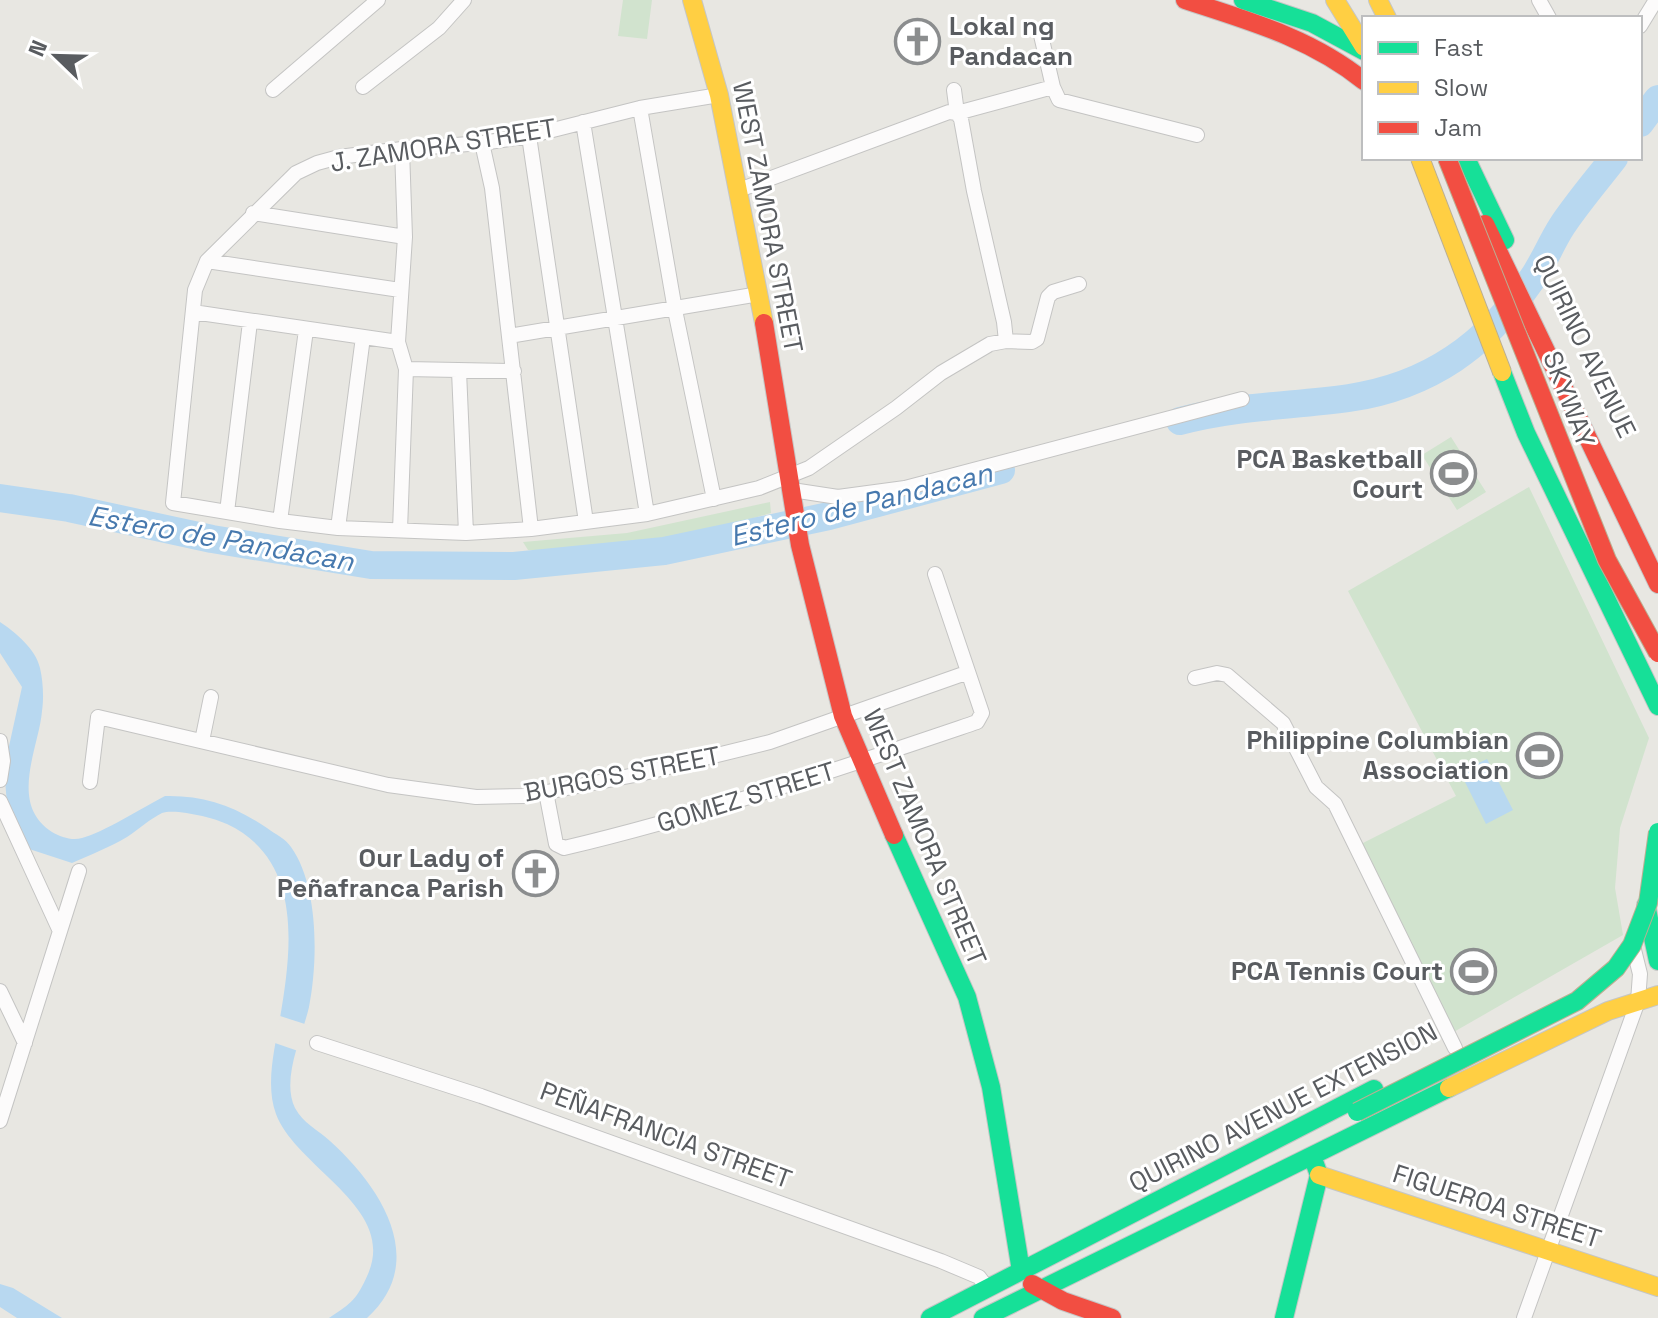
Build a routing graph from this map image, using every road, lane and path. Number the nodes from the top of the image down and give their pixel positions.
1 (378, 0) edge
2 (464, 0) edge
3 (692, 0) edge
4 (1185, 0) edge
5 (1243, 0) edge
6 (1335, 0) edge
7 (1656, 0) edge
8 (1642, 23) edge
9 (1040, 31) dead end
10 (1362, 46) edge
11 (1362, 48) edge
12 (1362, 80) edge
13 (363, 87) dead end
14 (1053, 87) junction
15 (273, 90) dead end
16 (954, 90) dead end
17 (719, 95) junction
18 (640, 108) junction
19 (957, 113) junction
20 (583, 122) junction
21 (1197, 135) dead end
22 (529, 136) junction
23 (482, 143) junction
24 (402, 149) junction
25 (1418, 160) edge
26 (1418, 160) edge
27 (1447, 160) edge
28 (1447, 160) edge
29 (1455, 160) edge
30 (1467, 160) edge
31 (739, 190) junction
32 (253, 213) junction
33 (405, 237) junction
34 (207, 261) junction
35 (1511, 265) junction
36 (1079, 284) dead end
37 (400, 290) junction
38 (759, 294) junction
39 (675, 310) junction
40 (193, 312) junction
41 (616, 320) junction
42 (250, 322) junction
43 (559, 329) junction
44 (306, 330) junction
45 (509, 336) junction
46 (363, 337) junction
47 (1006, 341) junction
48 (398, 342) junction
49 (1508, 355) junction
50 (406, 369) junction
51 (459, 371) junction
52 (514, 371) junction
53 (1242, 399) dead end
54 (792, 488) junction
55 (714, 499) junction
56 (227, 512) junction
57 (647, 514) junction
58 (280, 521) junction
59 (586, 522) junction
60 (338, 528) junction
61 (531, 529) junction
62 (400, 530) junction
63 (466, 533) junction
64 (1658, 556) edge
65 (935, 574) dead end
66 (1658, 584) edge
67 (1658, 636) edge
68 (1658, 653) edge
69 (966, 673) junction
70 (1195, 678) dead end
71 (1658, 683) edge
72 (211, 697) dead end
73 (1658, 706) edge
74 (843, 716) junction
75 (0, 741) edge
76 (202, 741) junction
77 (860, 761) junction
78 (0, 780) edge
79 (90, 782) dead end
80 (546, 792) junction
81 (0, 801) edge
82 (1657, 833) edge
83 (79, 871) dead end
84 (59, 929) junction
85 (1649, 930) junction
86 (1634, 950) junction
87 (1656, 956) edge
88 (0, 991) edge
89 (1658, 995) edge
90 (1638, 1001) junction
91 (25, 1043) junction
92 (317, 1043) dead end
93 (1455, 1048) junction
94 (1357, 1112) dead end
95 (0, 1121) edge
96 (1297, 1128) junction
97 (1312, 1154) junction
98 (1319, 1175) junction
99 (1547, 1249) junction
100 (1021, 1271) junction
101 (1658, 1287) edge
102 (988, 1289) junction
103 (1040, 1289) junction
104 (930, 1318) edge
105 (983, 1318) edge
106 (1112, 1318) edge
107 (1284, 1318) edge
108 (1524, 1318) edge

1 - 15 street
2 - 13 street
3 - 17 main road, WEST ZAMORA STREET
4 - 12 main road
5 - 11 main road
6 - 10 main road
7 - 8 street
9 - 14 street
14 - 19 street
14 - 21 street
16 - 19 street
17 - 18 street, J. ZAMORA STREET
17 - 31 main road, WEST ZAMORA STREET
18 - 20 street, J. ZAMORA STREET
18 - 39 street
19 - 31 street
19 - 47 street
20 - 22 street, J. ZAMORA STREET
20 - 41 street
22 - 23 street, J. ZAMORA STREET
22 - 43 street
23 - 24 street, J. ZAMORA STREET
23 - 45 street
24 - 32 street, J. ZAMORA STREET
24 - 33 street
25 - 49 main road
26 - 73 main road, bridge
27 - 35 main road, bridge
28 - 68 main road, SKYWAY, bridge
29 - 35 main road, SKYWAY
30 - 35 main road, QUIRINO AVENUE
31 - 38 main road, WEST ZAMORA STREET
32 - 33 street
32 - 34 street, J. ZAMORA STREET
33 - 37 street
34 - 37 street
34 - 40 street, J. ZAMORA STREET
35 - 64 main road, QUIRINO AVENUE
35 - 66 main road, SKYWAY
36 - 47 street
37 - 48 street
38 - 39 street
38 - 54 main road, WEST ZAMORA STREET
39 - 41 street
39 - 55 street
40 - 42 street
40 - 56 street, J. ZAMORA STREET
41 - 43 street
41 - 57 street
42 - 44 street
42 - 56 street
43 - 45 street
43 - 59 street
44 - 46 street
44 - 58 street
45 - 52 street
46 - 48 street
46 - 60 street
47 - 54 street
48 - 50 street
49 - 67 main road, bridge
49 - 71 main road
50 - 51 street
50 - 62 street
51 - 52 street
51 - 63 street
52 - 61 street
53 - 54 street
54 - 55 street
54 - 74 main road, WEST ZAMORA STREET
55 - 57 street
56 - 58 street
57 - 59 street
58 - 60 street
59 - 61 street
60 - 62 street
61 - 63 street
62 - 63 street
65 - 69 street
69 - 74 street, BURGOS STREET
69 - 77 street, GOMEZ STREET
70 - 93 street
72 - 76 street
74 - 77 main road, WEST ZAMORA STREET
74 - 80 street, BURGOS STREET
75 - 78 street
76 - 79 street, BURGOS STREET
76 - 80 street, BURGOS STREET
77 - 80 street, GOMEZ STREET
77 - 100 main road, WEST ZAMORA STREET
81 - 84 street
82 - 85 main road
82 - 94 main road, bridge
83 - 84 street
84 - 91 street
85 - 86 main road, QUIRINO AVENUE EXTENSION
85 - 87 main road
86 - 90 street
86 - 93 main road, QUIRINO AVENUE EXTENSION
87 - 90 street
88 - 91 street
89 - 90 main road, QUIRINO AVENUE EXTENSION
90 - 97 main road, QUIRINO AVENUE EXTENSION
90 - 99 street
91 - 95 street
92 - 102 street, PEÑAFRANCIA STREET
93 - 96 main road, QUIRINO AVENUE EXTENSION
96 - 97 main road
96 - 100 main road, QUIRINO AVENUE EXTENSION
97 - 98 main road
97 - 103 main road, QUIRINO AVENUE EXTENSION
98 - 99 main road, FIGUEROA STREET
98 - 107 main road
99 - 101 main road, FIGUEROA STREET
99 - 108 street
100 - 102 main road, QUIRINO AVENUE EXTENSION
100 - 103 main road
102 - 104 main road, QUIRINO AVENUE EXTENSION
103 - 105 main road, QUIRINO AVENUE EXTENSION
103 - 106 main road

